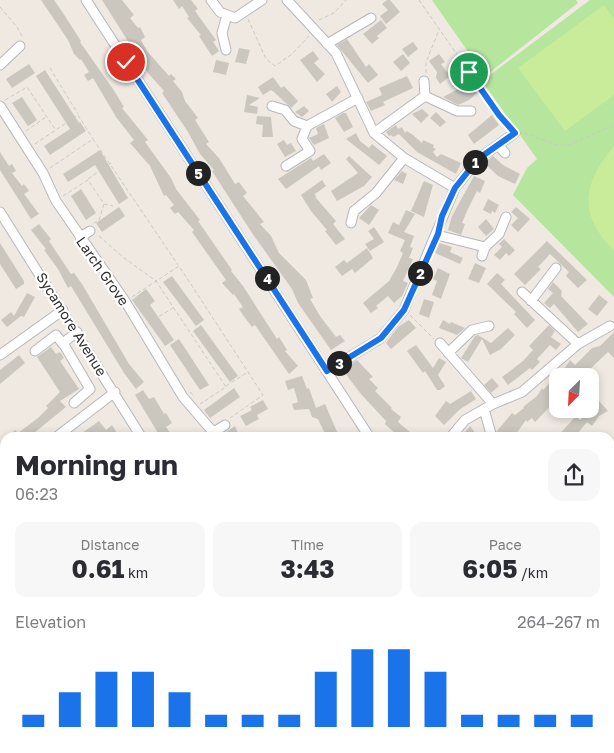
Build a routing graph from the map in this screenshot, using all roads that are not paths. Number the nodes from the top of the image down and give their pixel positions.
1 (86, 0) edge
2 (211, 0) edge
3 (262, 0) edge
4 (287, 0) edge
5 (227, 15) junction
6 (371, 18) dead end
7 (327, 44) junction
8 (20, 46) road end
9 (226, 50) dead end
10 (0, 66) edge
11 (424, 81) road end
12 (425, 96) junction
13 (358, 98) junction
14 (0, 105) edge
15 (272, 106) dead end
16 (471, 111) dead end
17 (307, 126) junction
18 (374, 133) junction
19 (515, 133) road end
20 (498, 145) junction
21 (505, 153) dead end
22 (404, 158) junction
23 (286, 166) dead end
24 (455, 188) junction
25 (0, 212) edge
26 (506, 218) dead end
27 (351, 223) dead end
28 (92, 229) road end
29 (438, 234) junction
30 (80, 237) junction
31 (556, 268) dead end
32 (522, 292) dead end
33 (531, 301) junction
34 (63, 310) junction
35 (489, 326) dead end
36 (610, 326) dead end
37 (77, 332) junction
38 (440, 343) road end
39 (63, 344) junction
40 (578, 344) junction
41 (35, 351) dead end
42 (448, 353) junction
43 (0, 355) edge
44 (327, 371) junction
45 (115, 392) junction
46 (74, 403) dead end
47 (488, 407) junction
48 (216, 431) edge
49 (63, 432) edge
50 (138, 432) edge
51 (365, 432) edge
52 (455, 432) edge
53 (491, 432) edge

1 - 44 street
2 - 5 street
3 - 5 street
4 - 7 street
5 - 9 street
6 - 7 street
7 - 13 street
8 - 10 street
11 - 12 street
12 - 16 street
12 - 18 street
13 - 17 street
13 - 18 street
14 - 30 street, Larch Grove
15 - 17 street
17 - 23 street
18 - 22 street
19 - 20 street
20 - 21 street
20 - 24 street
22 - 24 street
22 - 27 street
24 - 29 street
25 - 34 street, Sycamore Avenue
26 - 29 street
28 - 30 street
29 - 44 street
30 - 48 street, Larch Grove
31 - 33 street
32 - 33 street
33 - 40 street
34 - 37 street, Sycamore Avenue
34 - 43 street
35 - 42 street
36 - 40 street
37 - 39 street
37 - 45 street, Sycamore Avenue
38 - 42 street
39 - 41 street
39 - 46 street
40 - 47 street
42 - 47 street
44 - 51 street
45 - 49 street
45 - 50 street, Sycamore Avenue
47 - 52 street
47 - 53 street

